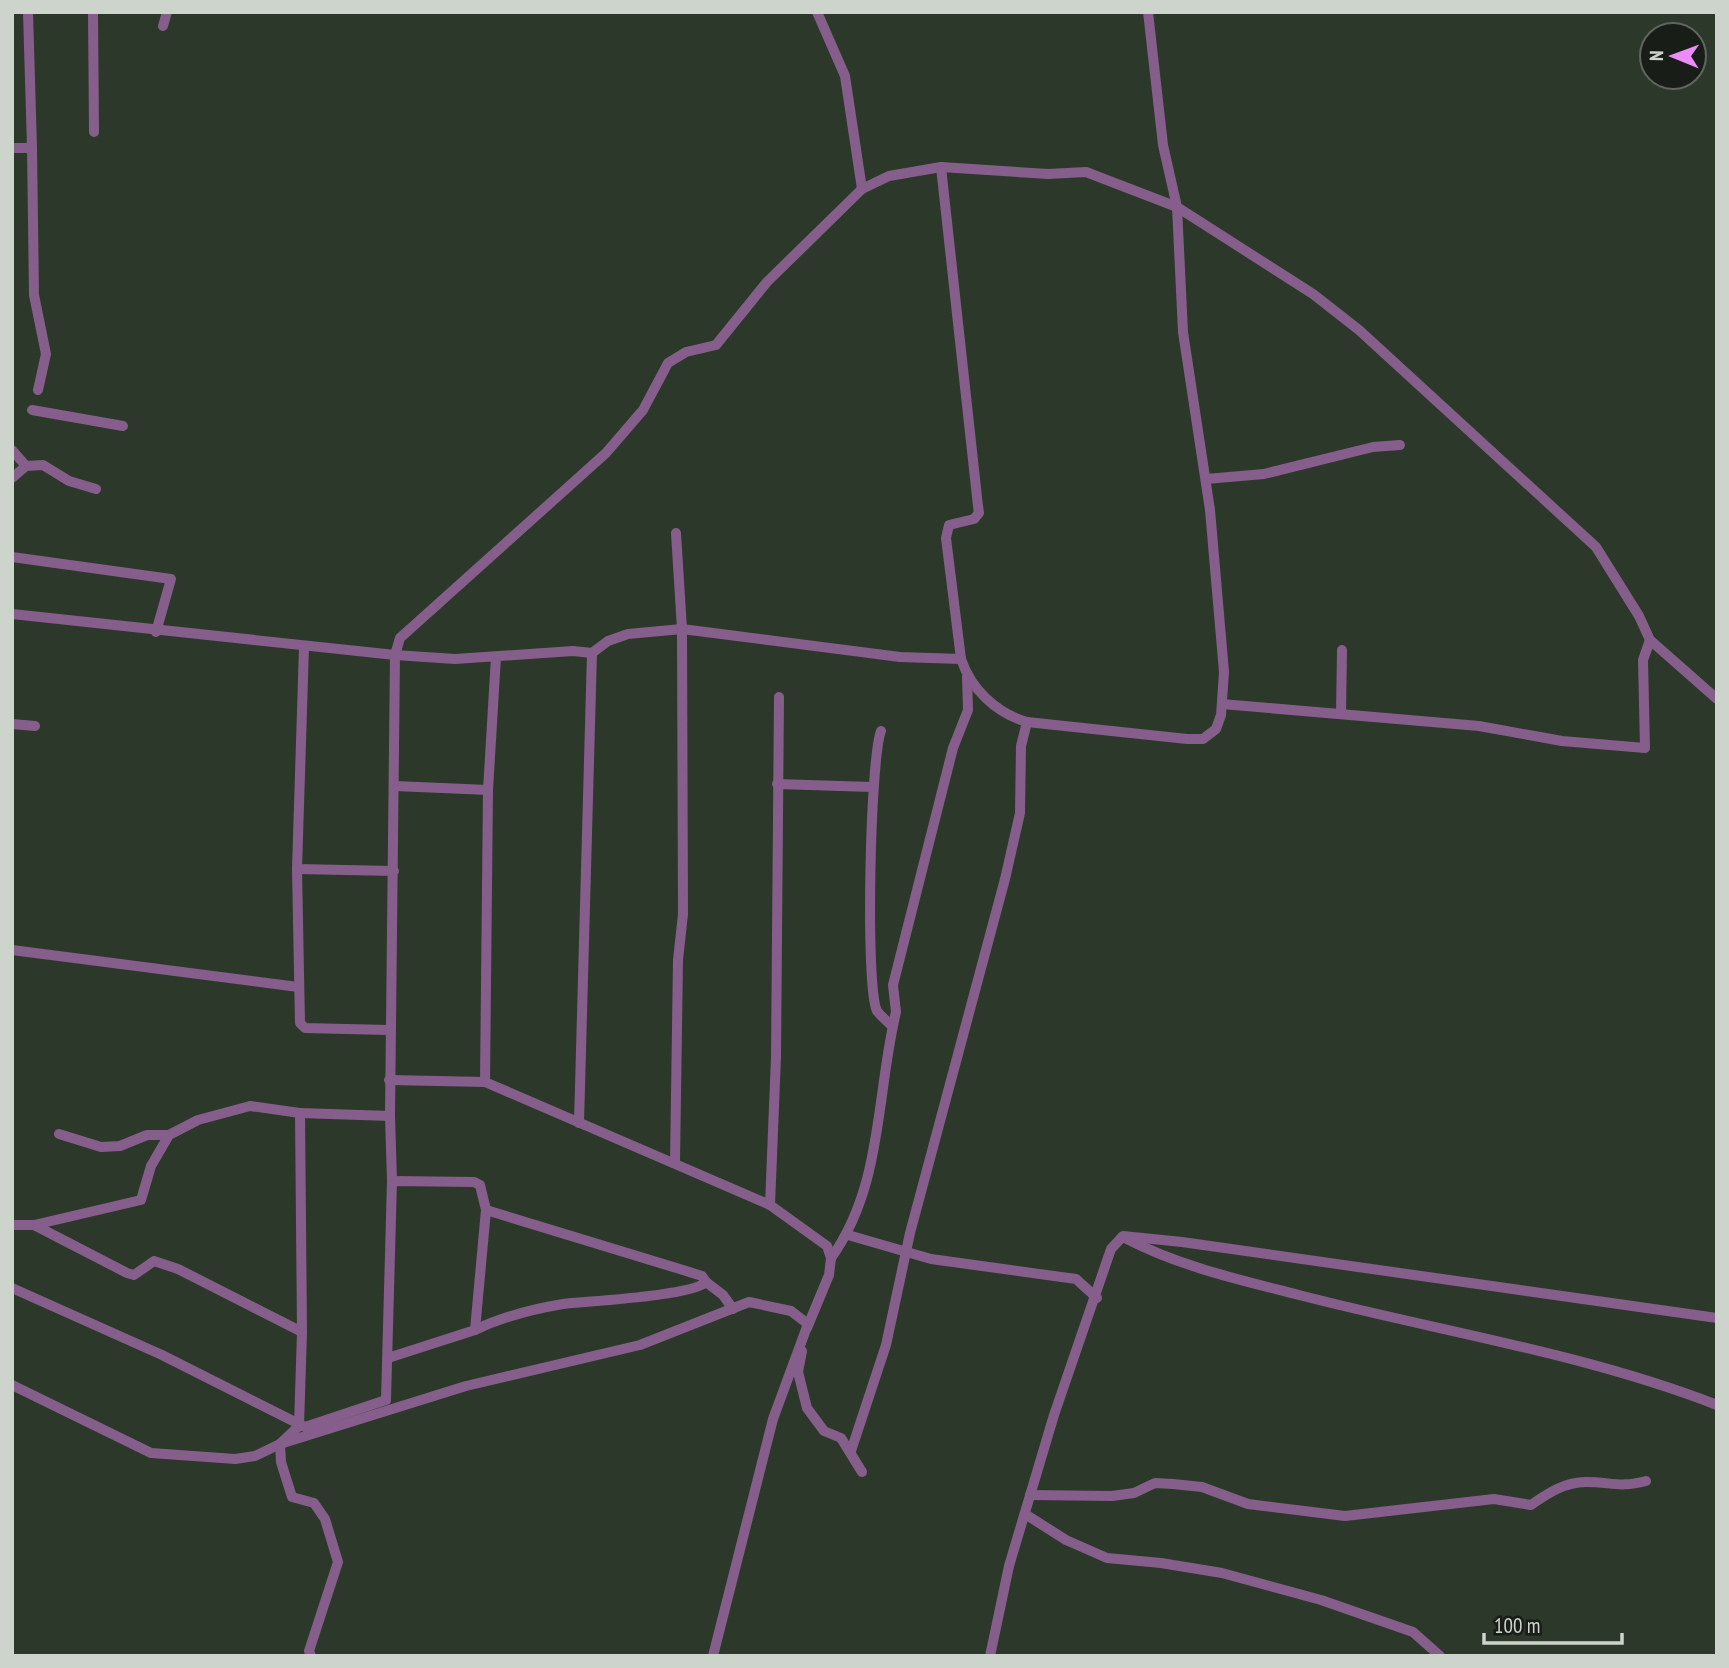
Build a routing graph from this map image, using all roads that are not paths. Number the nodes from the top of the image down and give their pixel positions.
1 (28, 12) edge
2 (93, 12) edge
3 (167, 12) edge
4 (817, 12) edge
5 (1148, 12) edge
6 (163, 26) dead end
7 (94, 132) dead end
8 (12, 148) edge
9 (32, 148) junction
10 (941, 167) junction
11 (862, 189) junction
12 (1177, 207) junction
13 (38, 390) dead end
14 (32, 410) dead end
15 (122, 426) dead end
16 (1400, 445) dead end
17 (12, 450) edge
18 (26, 466) junction
19 (12, 478) edge
20 (1206, 479) junction
21 (96, 489) dead end
22 (676, 533) dead end
23 (12, 558) edge
24 (12, 614) edge
25 (681, 629) junction
26 (156, 632) junction
27 (1650, 640) junction
28 (304, 647) junction
29 (1342, 650) dead end
30 (592, 653) junction
31 (395, 655) junction
32 (496, 657) junction
33 (961, 659) junction
34 (967, 677) junction
35 (779, 697) dead end
36 (1717, 699) edge
37 (1222, 704) junction
38 (1341, 713) junction
39 (1027, 722) junction
40 (12, 724) edge
41 (35, 726) dead end
42 (881, 731) dead end
43 (777, 784) junction
44 (394, 786) junction
45 (872, 787) junction
46 (488, 790) junction
47 (297, 869) junction
48 (394, 871) junction
49 (12, 950) edge
50 (298, 987) junction
51 (892, 1027) junction
52 (389, 1030) junction
53 (389, 1080) junction
54 (485, 1082) junction
55 (300, 1113) junction
56 (390, 1116) junction
57 (579, 1123) junction
58 (59, 1134) dead end
59 (169, 1135) junction
60 (675, 1163) junction
61 (392, 1181) junction
62 (770, 1205) junction
63 (486, 1210) junction
64 (12, 1225) edge
65 (34, 1225) junction
66 (848, 1235) junction
67 (1123, 1236) junction
68 (906, 1252) junction
69 (831, 1258) junction
70 (706, 1282) junction
71 (12, 1288) edge
72 (1097, 1298) junction
73 (733, 1309) junction
74 (1717, 1318) edge
75 (807, 1324) junction
76 (475, 1330) junction
77 (302, 1332) junction
78 (388, 1358) junction
79 (12, 1385) edge
80 (1717, 1405) edge
81 (299, 1426) junction
82 (280, 1444) junction
83 (851, 1451) junction
84 (862, 1472) dead end
85 (1646, 1481) dead end
86 (1030, 1495) junction
87 (1025, 1514) junction
88 (311, 1656) edge
89 (713, 1656) edge
90 (990, 1656) edge
91 (1440, 1656) edge

1 - 9 street
2 - 7 street
3 - 6 street
4 - 11 street
5 - 12 street
8 - 9 street
9 - 13 street
10 - 11 street
10 - 12 street
10 - 33 street
11 - 31 street
12 - 20 street
12 - 27 street
14 - 15 street
16 - 20 street
17 - 18 street
18 - 19 street
18 - 21 street
20 - 37 street
22 - 25 street
23 - 26 street
24 - 26 street
25 - 30 street
25 - 33 street
25 - 60 street
26 - 28 street
27 - 36 street
27 - 38 street
28 - 31 street
28 - 47 street
29 - 38 street
30 - 32 street
30 - 57 street
31 - 32 street
31 - 44 street
32 - 46 street
33 - 34 street
34 - 39 street
34 - 51 street
35 - 43 street
37 - 38 street
37 - 39 street
39 - 68 street
40 - 41 street
42 - 45 street
43 - 45 street
43 - 62 street
44 - 46 street
44 - 48 street
45 - 51 street
46 - 54 street
47 - 48 street
47 - 50 street
48 - 52 street
49 - 50 street
50 - 52 street
51 - 66 street
52 - 53 street
53 - 54 street
53 - 56 street
54 - 57 street
55 - 56 street
55 - 59 street
55 - 77 street
56 - 61 street
57 - 60 street
58 - 59 street
59 - 65 street
60 - 62 street
61 - 63 street
61 - 78 street
62 - 69 street
63 - 70 street
63 - 76 street
64 - 65 street
65 - 77 street
66 - 68 street
66 - 69 street
67 - 72 street
67 - 74 street
67 - 80 street
68 - 72 street
68 - 83 street
69 - 75 street
70 - 73 street
70 - 76 street
71 - 81 street
72 - 86 street
73 - 75 street
73 - 82 street
75 - 83 street
75 - 89 street
76 - 78 street
77 - 81 street
78 - 81 street
79 - 82 street
81 - 82 street
82 - 88 street
83 - 84 street
85 - 86 street
86 - 87 street
87 - 90 street
87 - 91 street

